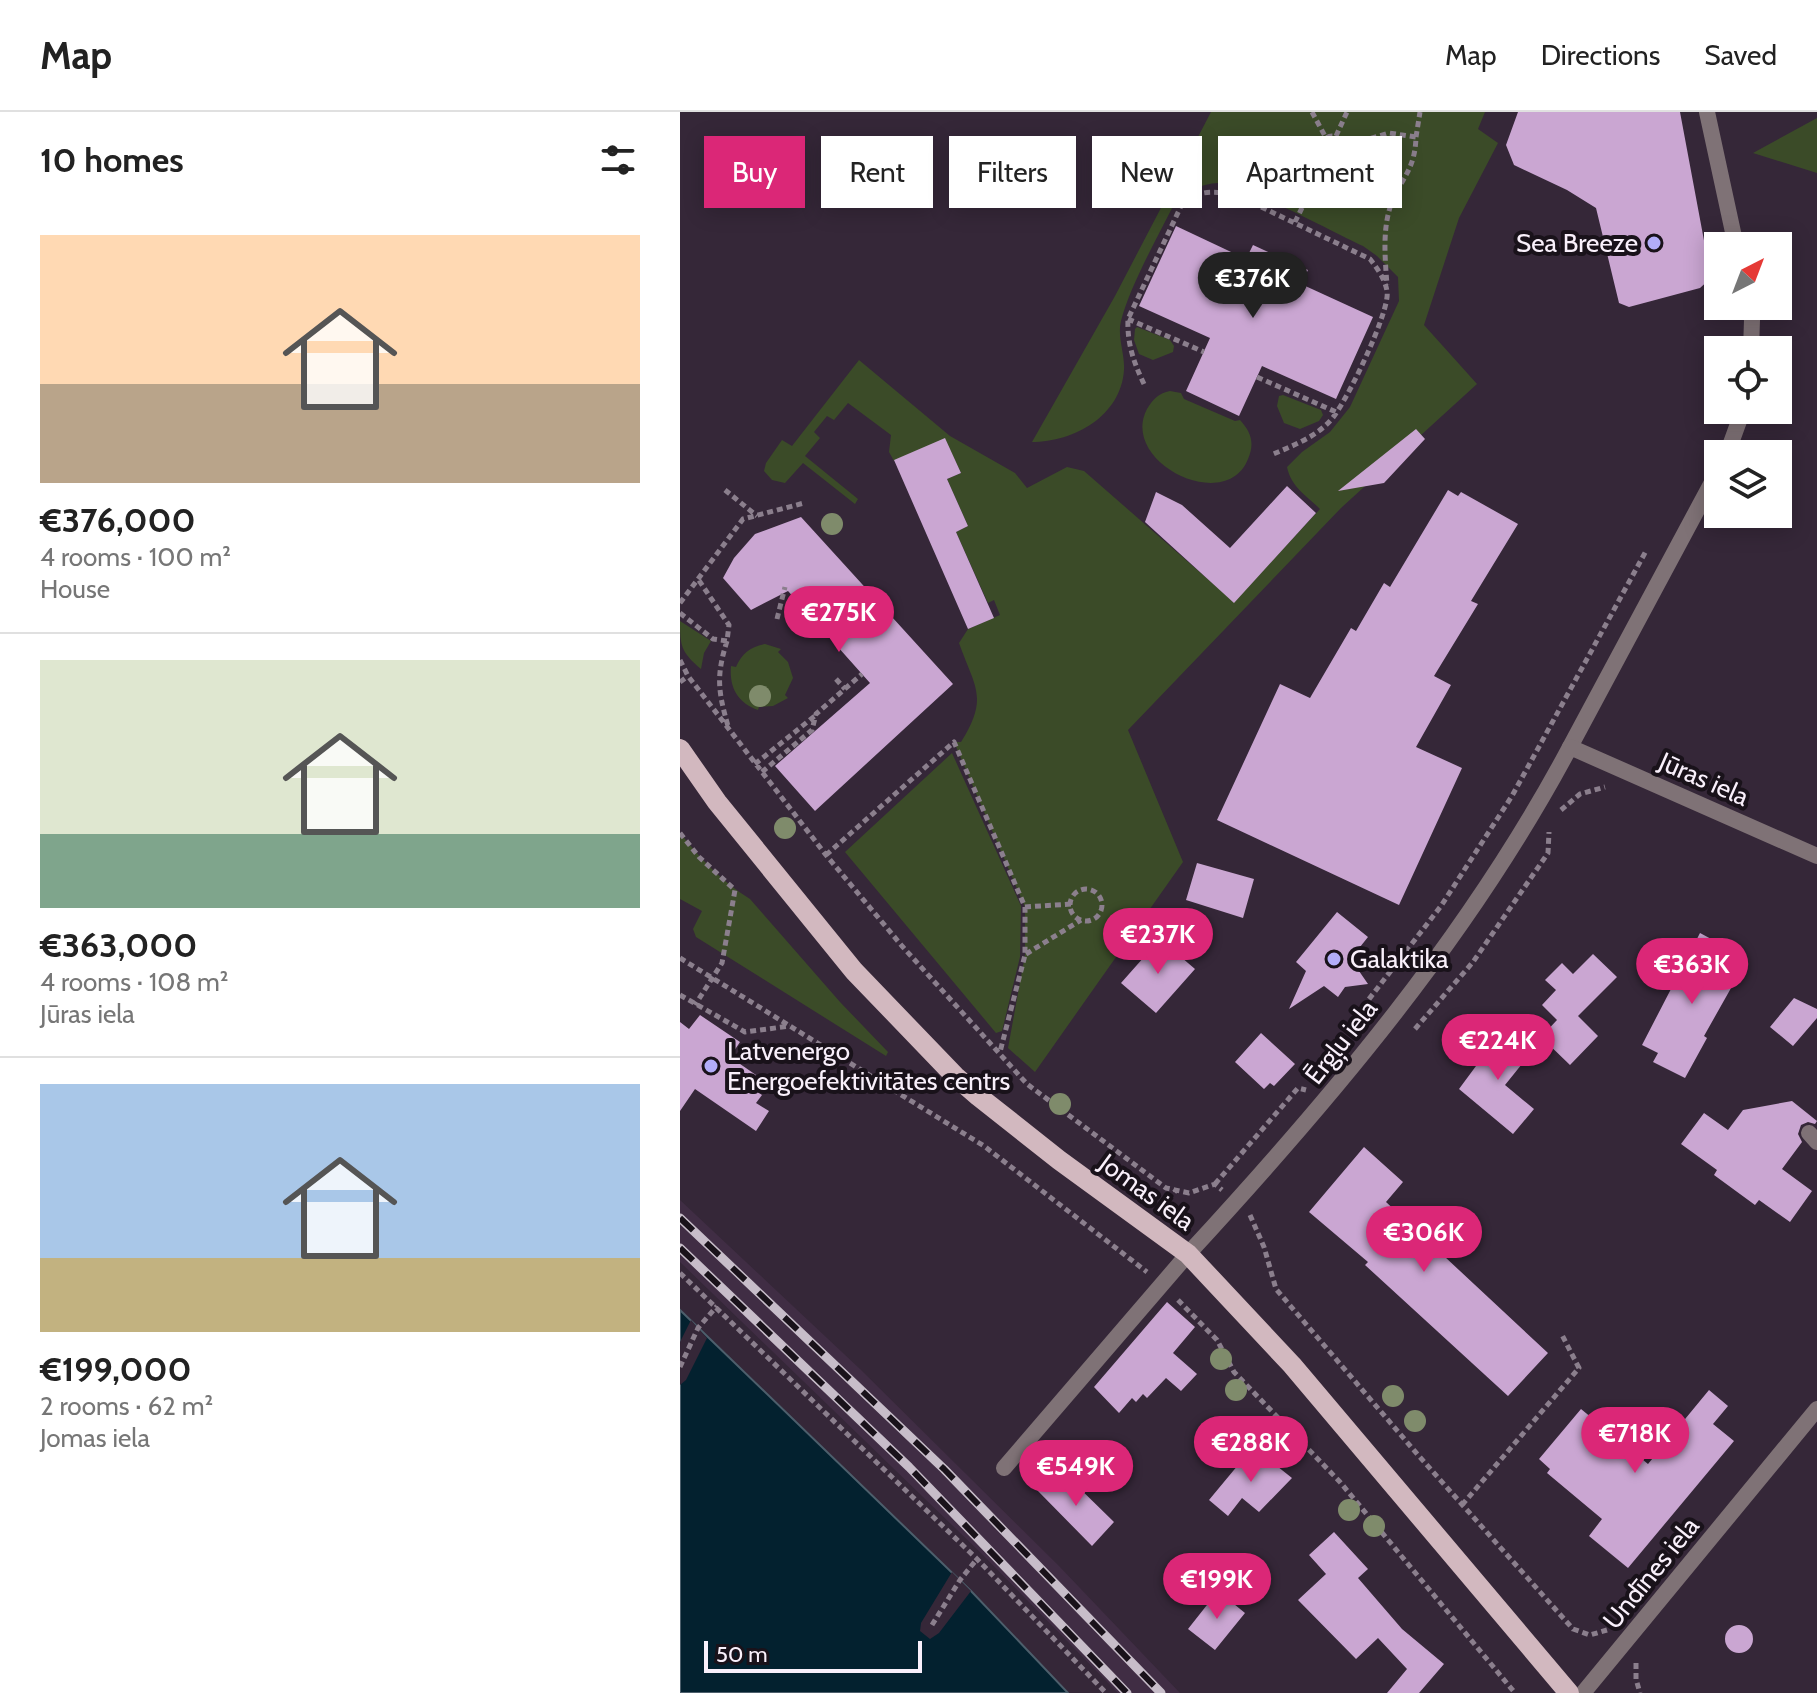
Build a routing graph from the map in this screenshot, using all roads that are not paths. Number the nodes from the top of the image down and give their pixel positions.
1 (1707, 112) edge
2 (1733, 232) edge
3 (1704, 497) edge
4 (1570, 747) junction
5 (680, 749) edge
6 (1817, 856) edge
7 (1188, 1254) junction
8 (1817, 1409) edge
9 (1004, 1468) dead end
10 (1569, 1693) edge
11 (1583, 1693) edge

1 - 2 street
3 - 4 street, Ērgļu iela
4 - 6 street, Jūras iela
4 - 7 street, Ērgļu iela
5 - 7 main road, Jomas iela
7 - 9 street, Ērgļu iela
7 - 10 main road, Jomas iela
8 - 11 street, Undīnes iela

